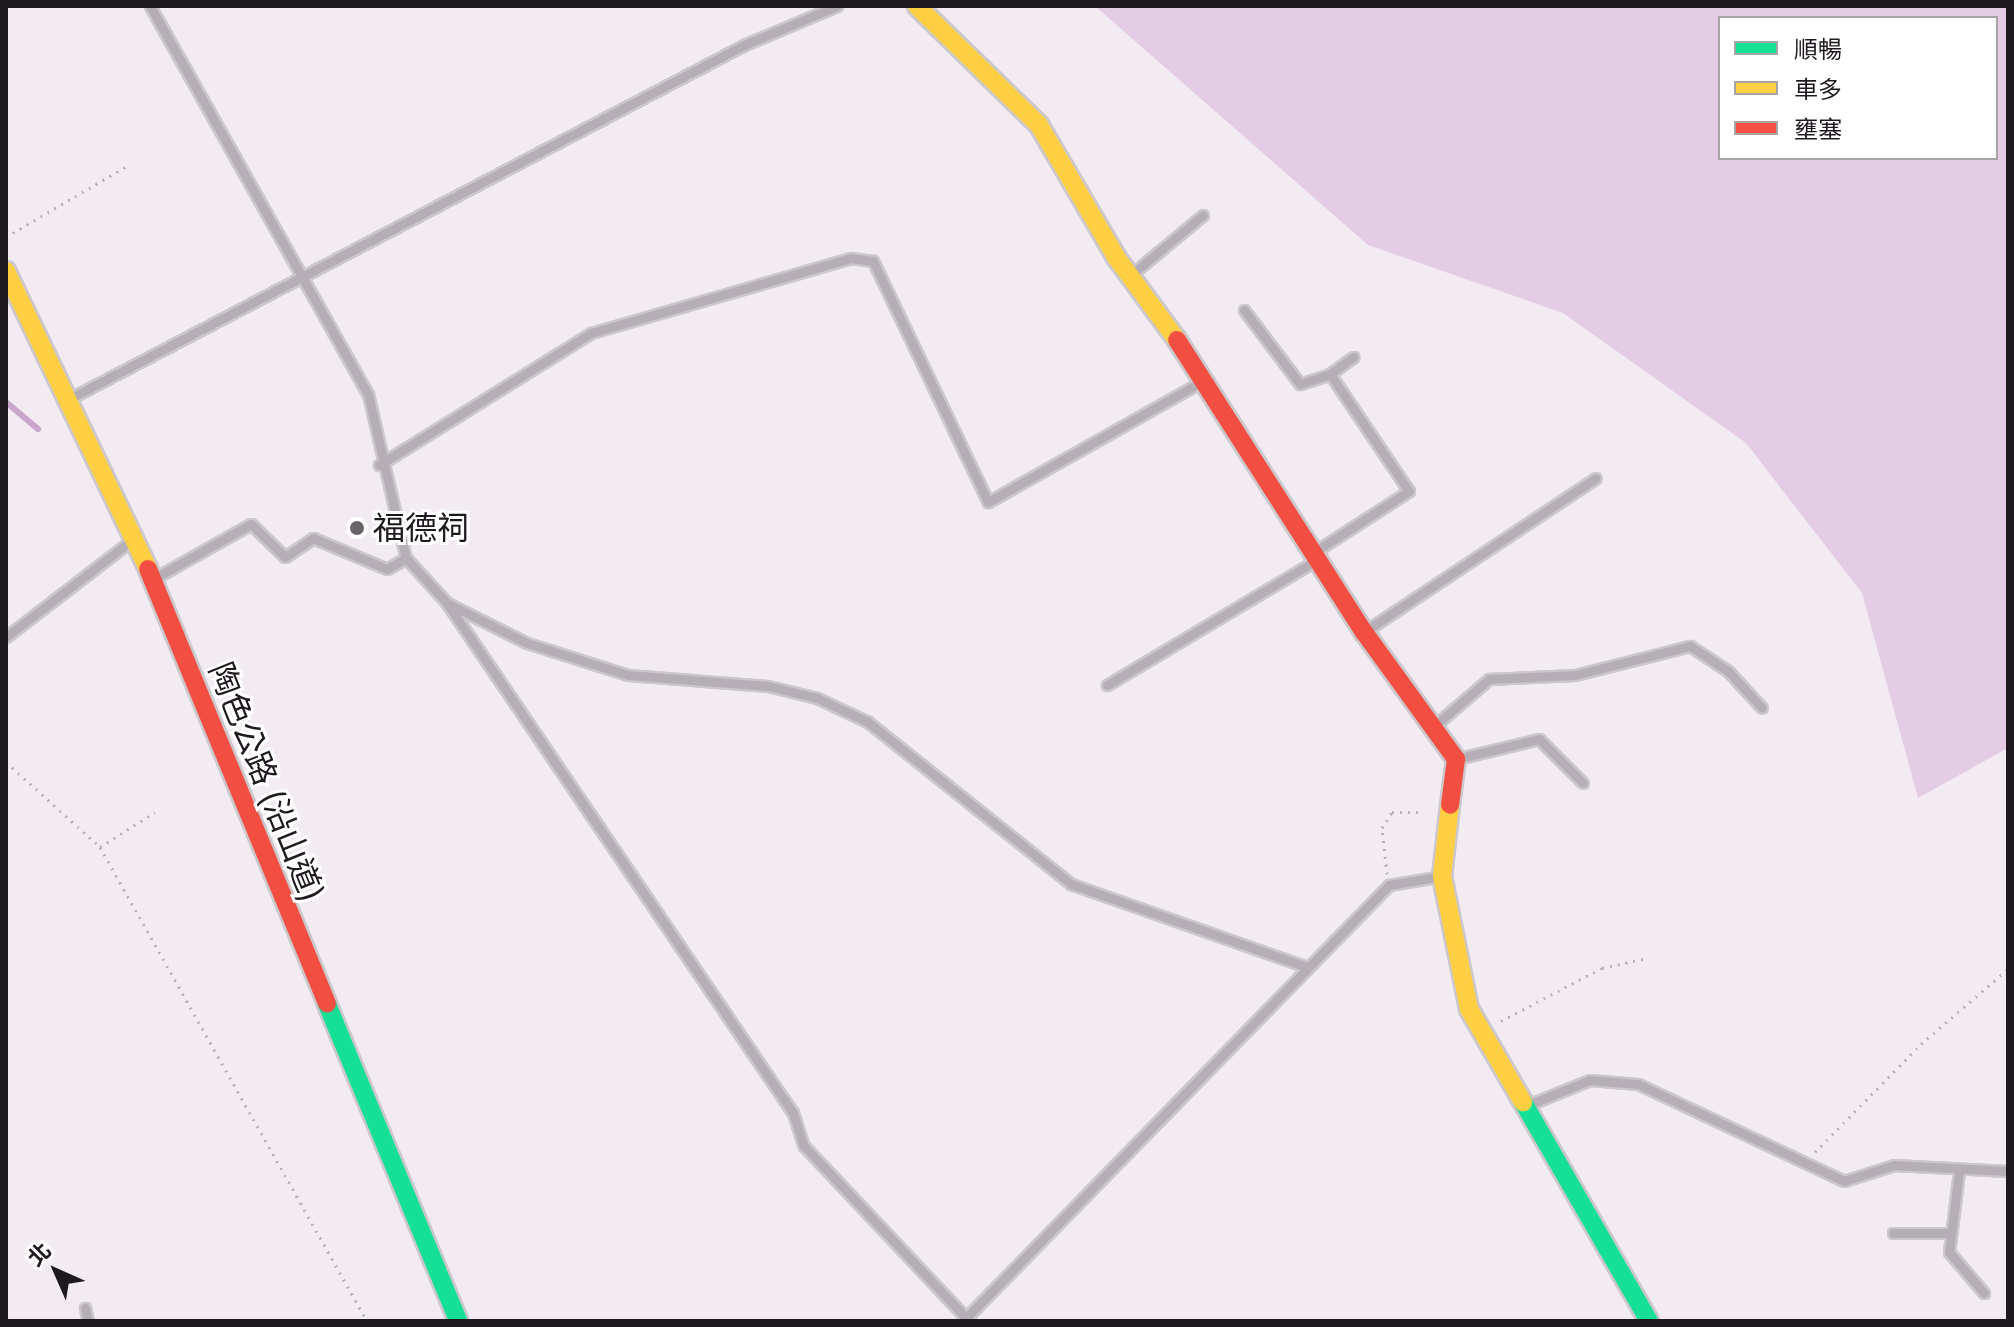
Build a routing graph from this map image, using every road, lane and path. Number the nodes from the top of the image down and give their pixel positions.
1 (150, 6) edge
2 (837, 6) edge
3 (917, 6) edge
4 (128, 165) dead end
5 (1203, 215) dead end
6 (6, 237) edge
7 (6, 271) edge
8 (1130, 275) junction
9 (304, 276) junction
10 (1244, 310) dead end
11 (1353, 357) dead end
12 (1330, 374) junction
13 (1206, 379) junction
14 (69, 399) junction
15 (379, 465) junction
16 (1596, 478) dead end
17 (135, 538) junction
18 (1315, 556) junction
19 (406, 558) junction
20 (152, 580) junction
21 (446, 602) junction
22 (1364, 632) junction
23 (6, 637) edge
24 (1107, 685) dead end
25 (1762, 708) dead end
26 (1433, 727) junction
27 (1456, 759) junction
28 (6, 762) edge
29 (1583, 783) dead end
30 (155, 812) dead end
31 (1419, 812) dead end
32 (100, 847) junction
33 (1442, 876) junction
34 (1389, 885) junction
35 (1647, 958) dead end
36 (1307, 967) junction
37 (2008, 969) edge
38 (1481, 1031) junction
39 (1525, 1106) junction
40 (1801, 1166) junction
41 (1959, 1171) junction
42 (2008, 1171) edge
43 (1893, 1233) dead end
44 (1947, 1233) junction
45 (1984, 1293) dead end
46 (85, 1308) dead end
47 (966, 1320) edge
48 (88, 1321) edge
49 (367, 1321) edge
50 (458, 1321) edge
51 (1649, 1321) edge

1 - 9 lane
2 - 9 lane
3 - 8 street
4 - 6 path
5 - 8 lane
7 - 14 street, 陶色公路 (沿山道)
8 - 13 street
9 - 14 lane
9 - 15 lane
10 - 12 lane
11 - 12 lane
12 - 18 lane
13 - 15 lane
13 - 18 street
14 - 17 street, 陶色公路 (沿山道)
15 - 19 lane
16 - 22 lane
17 - 20 street, 陶色公路 (沿山道)
17 - 23 lane
18 - 22 street
18 - 24 lane
19 - 20 lane
19 - 21 lane
20 - 50 street, 陶色公路 (沿山道)
21 - 36 lane
21 - 47 lane
22 - 26 street
25 - 26 lane
26 - 27 street
27 - 29 lane
27 - 33 street
28 - 32 path
30 - 32 path
31 - 34 path
32 - 49 path
33 - 34 lane
33 - 38 street
34 - 36 lane
35 - 38 path
36 - 47 lane
37 - 40 path
38 - 39 street
39 - 40 lane
39 - 51 street
40 - 41 lane
41 - 42 lane
41 - 44 lane
43 - 44 lane
44 - 45 lane
46 - 48 lane

